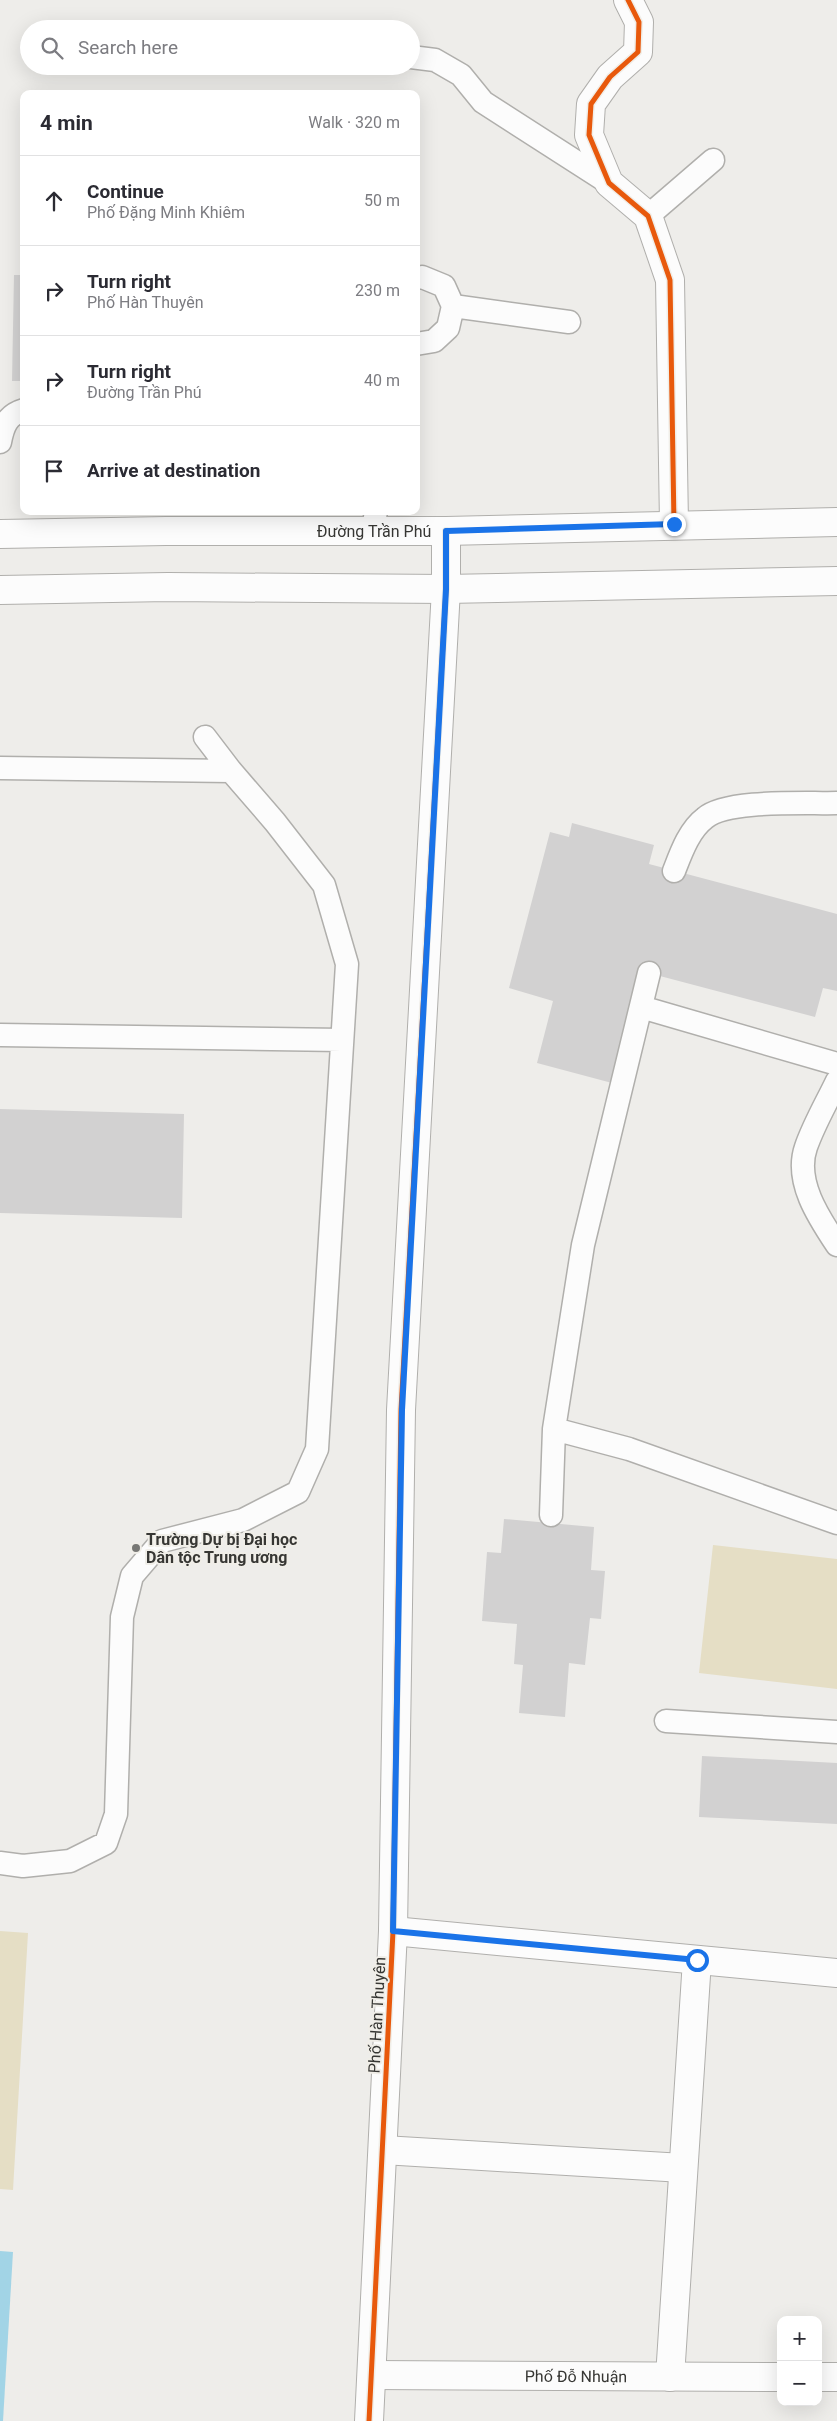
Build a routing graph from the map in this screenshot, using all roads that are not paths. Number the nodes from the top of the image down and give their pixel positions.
1 (628, 0) edge
2 (420, 58) edge
3 (714, 160) dead end
4 (609, 184) junction
5 (648, 216) junction
6 (420, 277) edge
7 (453, 306) junction
8 (569, 322) dead end
9 (420, 343) edge
10 (20, 411) edge
11 (0, 442) edge
12 (374, 521) edge
13 (837, 522) edge
14 (674, 524) junction
15 (446, 531) junction
16 (0, 534) edge
17 (837, 581) edge
18 (446, 589) junction
19 (0, 590) edge
20 (205, 737) dead end
21 (0, 768) edge
22 (231, 771) junction
23 (837, 803) edge
24 (674, 871) dead end
25 (649, 974) dead end
26 (641, 1008) junction
27 (0, 1035) edge
28 (342, 1040) junction
29 (837, 1064) edge
30 (837, 1081) edge
31 (837, 1245) edge
32 (554, 1429) junction
33 (552, 1515) dead end
34 (837, 1523) edge
35 (666, 1721) dead end
36 (837, 1732) edge
37 (0, 1864) edge
38 (393, 1931) junction
39 (697, 1960) junction
40 (837, 1973) edge
41 (383, 2150) junction
42 (683, 2168) junction
43 (372, 2375) junction
44 (670, 2377) junction
45 (777, 2377) edge
46 (822, 2377) edge
47 (837, 2377) edge
48 (369, 2421) edge

1 - 4 street
2 - 4 lane
3 - 5 lane
4 - 5 street
5 - 14 street
6 - 7 lane
7 - 8 lane
7 - 9 lane
10 - 11 lane
12 - 15 street, Đường Trần Phú
12 - 16 street, Đường Trần Phú
13 - 14 street, Đường Trần Phú
14 - 15 street, Đường Trần Phú
15 - 18 street, Phố Hàn Thuyên
17 - 18 street
18 - 19 street
18 - 38 street, Phố Hàn Thuyên
20 - 22 lane
21 - 22 lane
22 - 28 lane
23 - 24 lane
25 - 26 lane
26 - 29 lane
26 - 32 lane
27 - 28 lane
28 - 37 lane
30 - 31 lane
32 - 33 lane
32 - 34 lane
35 - 36 lane
38 - 39 street
38 - 41 street, Phố Hàn Thuyên
39 - 40 street
39 - 42 street
41 - 42 street
41 - 43 street, Phố Hàn Thuyên
42 - 44 street
43 - 44 street, Phố Đỗ Nhuận
43 - 48 street, Phố Hàn Thuyên
44 - 45 street, Phố Đỗ Nhuận
46 - 47 street

